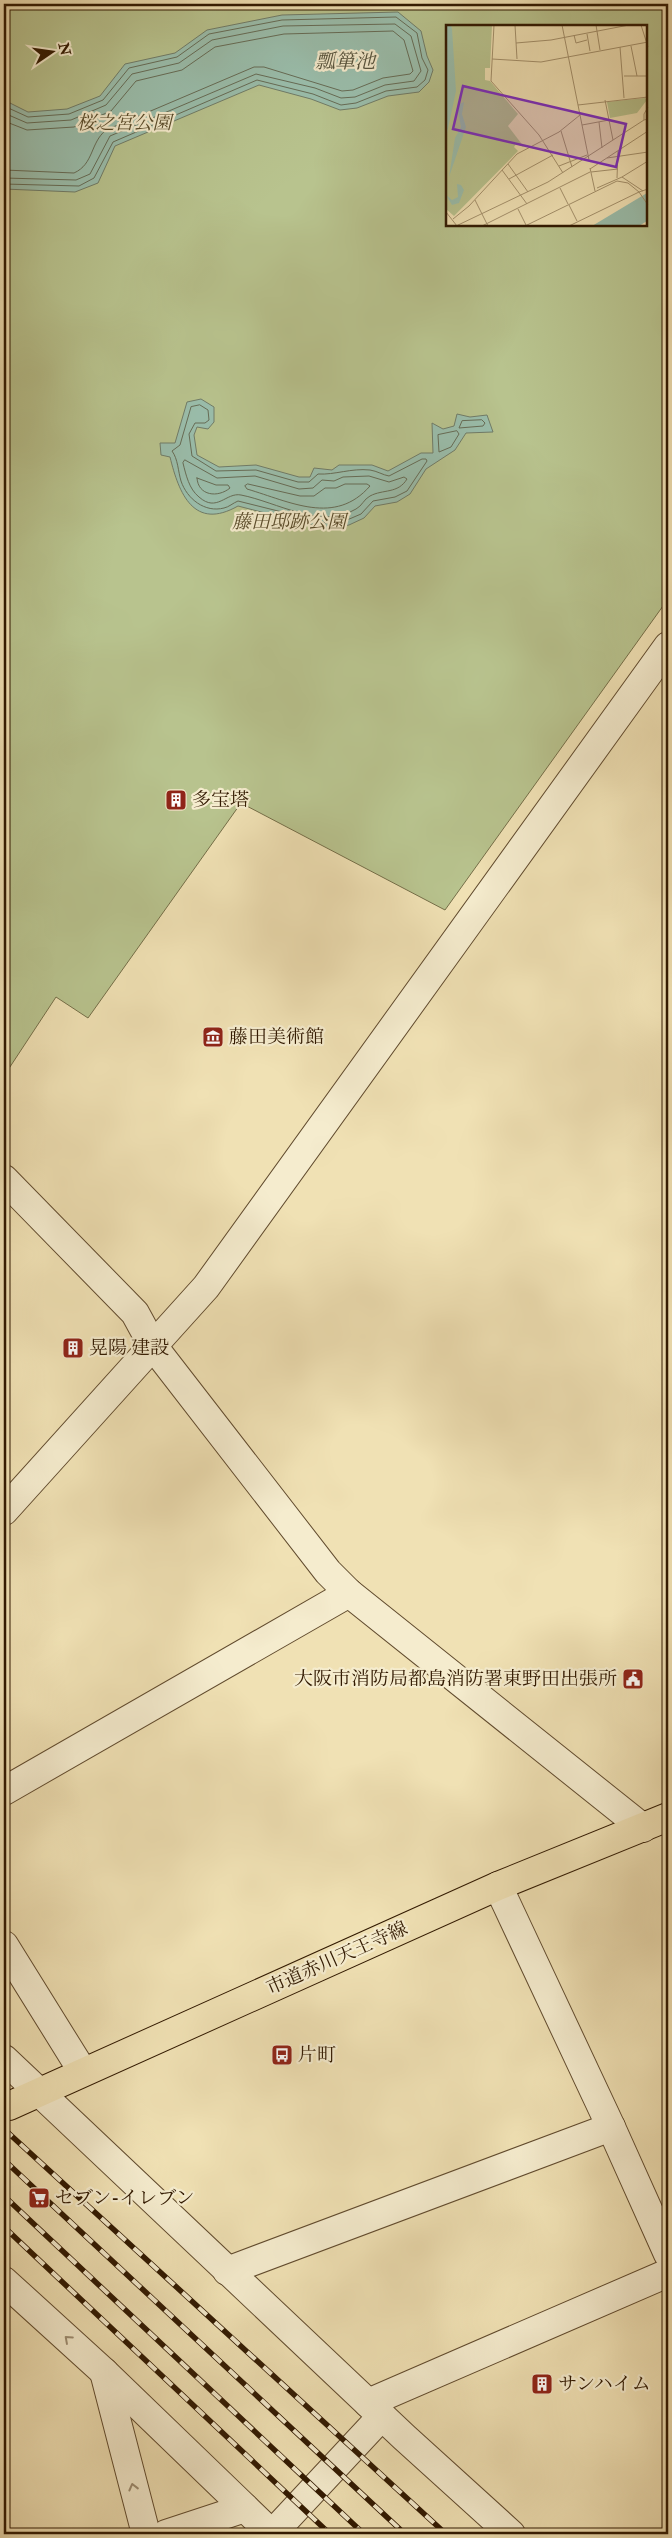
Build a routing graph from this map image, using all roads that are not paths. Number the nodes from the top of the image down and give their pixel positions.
1 (668, 646) edge
2 (4, 1179) edge
3 (154, 1346) junction
4 (4, 1511) edge
5 (349, 1593) junction
6 (4, 1791) edge
7 (668, 1817) edge
8 (643, 1828) junction
9 (498, 1886) junction
10 (4, 1945) edge
11 (4, 2059) edge
12 (83, 2072) junction
13 (38, 2093) junction
14 (9, 2106) dead end
15 (612, 2127) junction
16 (668, 2254) edge
17 (227, 2271) junction
18 (668, 2273) edge
19 (4, 2281) edge
20 (104, 2372) junction
21 (375, 2410) junction
22 (245, 2508) junction
23 (146, 2534) edge
24 (166, 2534) edge
25 (272, 2534) edge
26 (511, 2534) edge

1 - 3 street
2 - 3 street
3 - 4 street
3 - 5 street
5 - 6 street
5 - 8 street
7 - 8 main road, 市道赤川天王寺線
8 - 9 main road, 市道赤川天王寺線
9 - 12 main road, 市道赤川天王寺線
9 - 15 street
10 - 12 street
11 - 13 street
12 - 13 main road, 市道赤川天王寺線
13 - 14 main road, 市道赤川天王寺線
13 - 17 street
15 - 16 street
15 - 17 street
17 - 21 street
18 - 21 street
20 -> 19 street
20 - 22 street
23 -> 20 street
21 - 25 street
21 - 26 street
22 - 24 street
22 - 25 street

